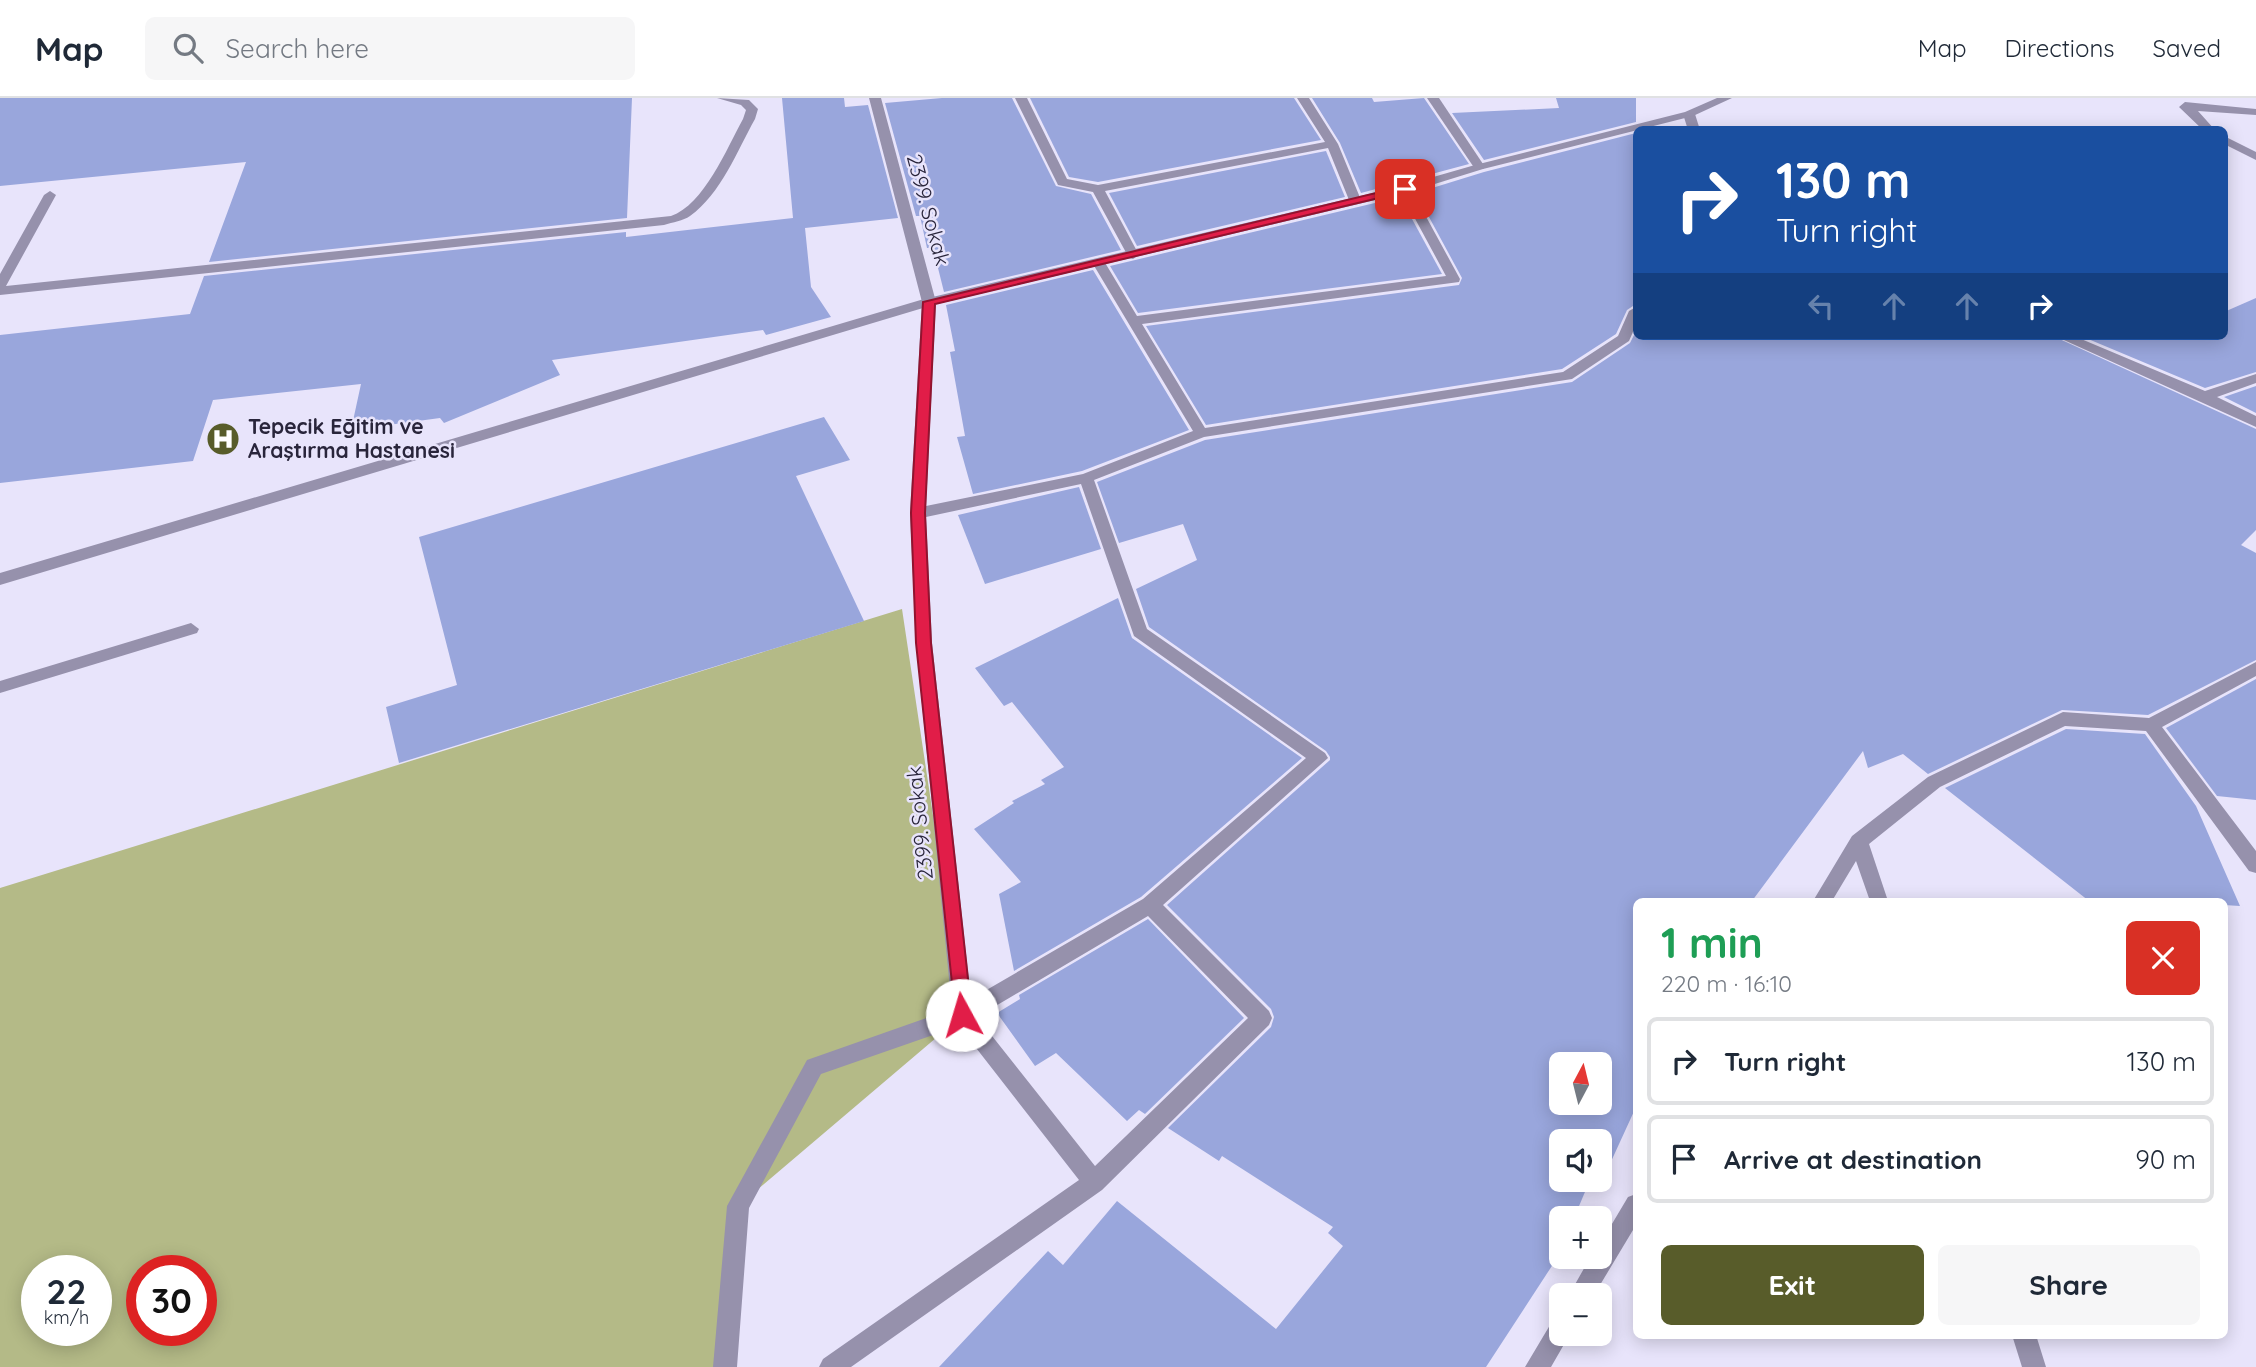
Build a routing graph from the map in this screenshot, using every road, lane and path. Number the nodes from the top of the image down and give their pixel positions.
1 (723, 98) edge
2 (875, 98) edge
3 (1021, 98) edge
4 (1303, 98) edge
5 (1433, 98) edge
6 (1726, 98) edge
7 (2185, 102) edge
8 (2256, 112) edge
9 (1689, 114) junction
10 (1641, 126) edge
11 (1693, 126) edge
12 (2206, 126) edge
13 (1633, 128) edge
14 (2228, 141) edge
15 (1332, 144) junction
16 (2256, 157) edge
17 (1479, 167) junction
18 (1098, 189) junction
19 (1405, 189) junction
20 (50, 195) dead end
21 (1356, 200) junction
22 (1133, 255) junction
23 (1099, 264) junction
24 (0, 286) edge
25 (0, 291) edge
26 (929, 302) junction
27 (1633, 318) edge
28 (1132, 321) junction
29 (2072, 340) edge
30 (2256, 379) edge
31 (2205, 396) junction
32 (2256, 422) edge
33 (1201, 433) junction
34 (1086, 478) junction
35 (918, 513) junction
36 (0, 579) edge
37 (191, 629) dead end
38 (2256, 668) edge
39 (0, 687) edge
40 (2151, 725) junction
41 (1859, 841) junction
42 (2256, 865) edge
43 (1824, 898) edge
44 (1878, 898) edge
45 (1150, 905) junction
46 (962, 1015) junction
47 (1094, 1182) junction
48 (1633, 1210) edge
49 (1588, 1283) edge
50 (2025, 1339) edge
51 (1550, 1346) edge
52 (725, 1367) edge
53 (831, 1367) edge
54 (1537, 1367) edge
55 (2034, 1367) edge

1 - 25 street
2 - 26 street, 2399. Sokak
3 - 18 street
4 - 15 street
5 - 17 street
6 - 9 street
7 - 8 street
7 - 12 street
9 - 10 street
9 - 11 street
13 - 17 street
14 - 16 street
15 - 18 street
15 - 21 street
17 - 19 street
18 - 22 street
19 - 21 street
19 - 28 street
20 - 24 street
21 - 22 street
22 - 23 street
23 - 26 street
23 - 28 street
26 - 35 street, 2399. Sokak
26 - 36 street
27 - 33 street
28 - 33 street
29 - 31 street
30 - 31 street
31 - 32 street
33 - 34 street
34 - 35 street
34 - 45 street
35 - 46 street, 2399. Sokak
37 - 39 street
38 - 40 street
40 - 41 street
40 - 42 street
41 - 43 street
41 - 44 street
45 - 46 street
45 - 47 street
46 - 47 street
46 - 52 street
47 - 53 street
48 - 49 street
50 - 55 street
51 - 54 street

